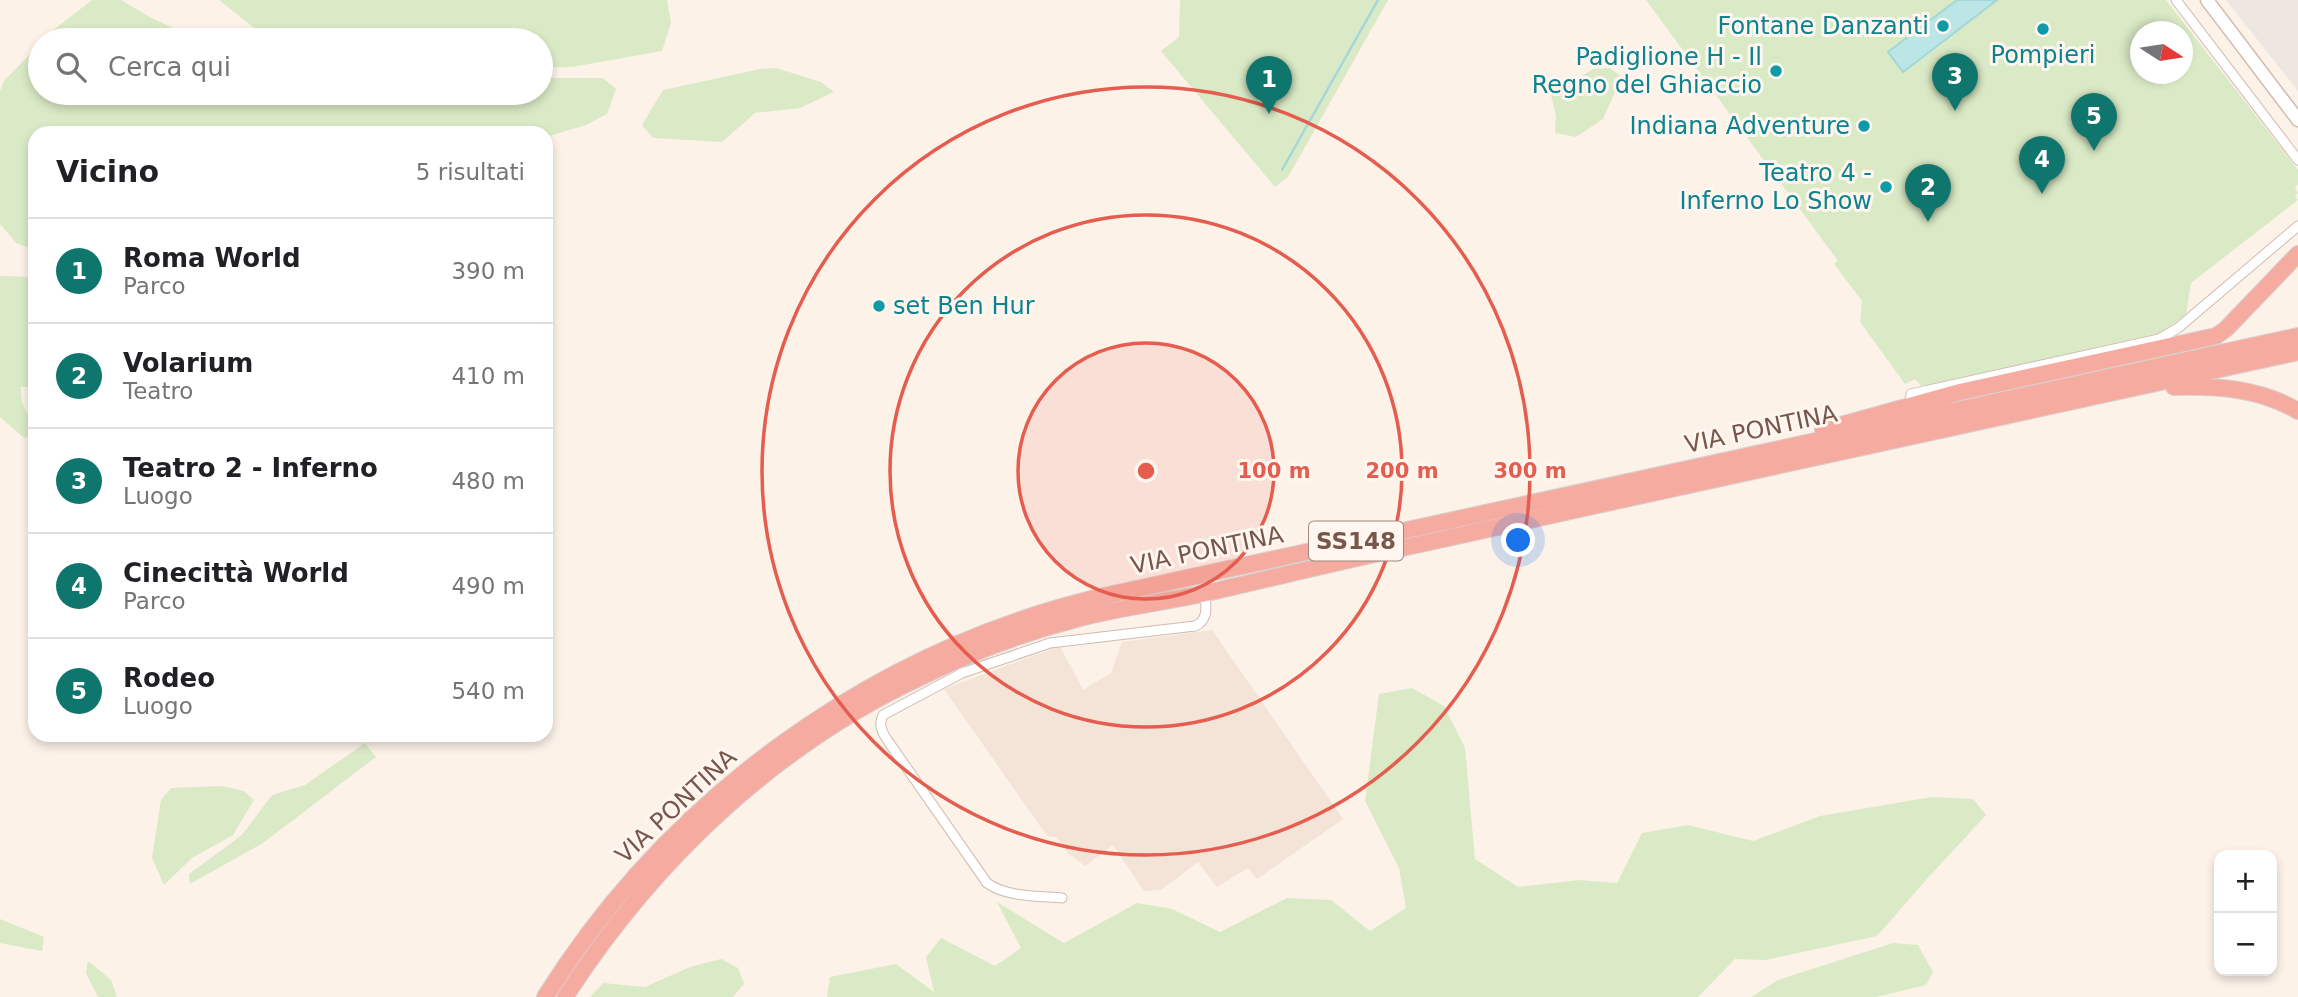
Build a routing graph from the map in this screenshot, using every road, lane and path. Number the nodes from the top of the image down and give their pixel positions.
1 (2176, 0) edge
2 (2215, 3) edge
3 (2298, 120) edge
4 (2298, 160) edge
5 (2298, 226) edge
6 (2269, 253) junction
7 (2293, 258) edge
8 (2298, 336) edge
9 (2298, 352) edge
10 (2136, 388) junction
11 (1910, 404) junction
12 (2298, 411) edge
13 (1656, 475) junction
14 (1205, 593) junction
15 (1062, 898) dead end
16 (545, 997) edge
17 (565, 997) edge

1 - 4 street
2 - 3 street
5 - 6 street
6 - 7 street
6 - 11 street
7 - 11 highway
8 - 13 highway, VIA PONTINA / SS148
9 - 10 highway, VIA PONTINA / SS148
10 - 12 highway
10 - 14 highway, VIA PONTINA / SS148
11 - 13 highway
13 - 16 highway, VIA PONTINA / SS148
14 - 15 street
14 - 17 highway, VIA PONTINA / SS148

